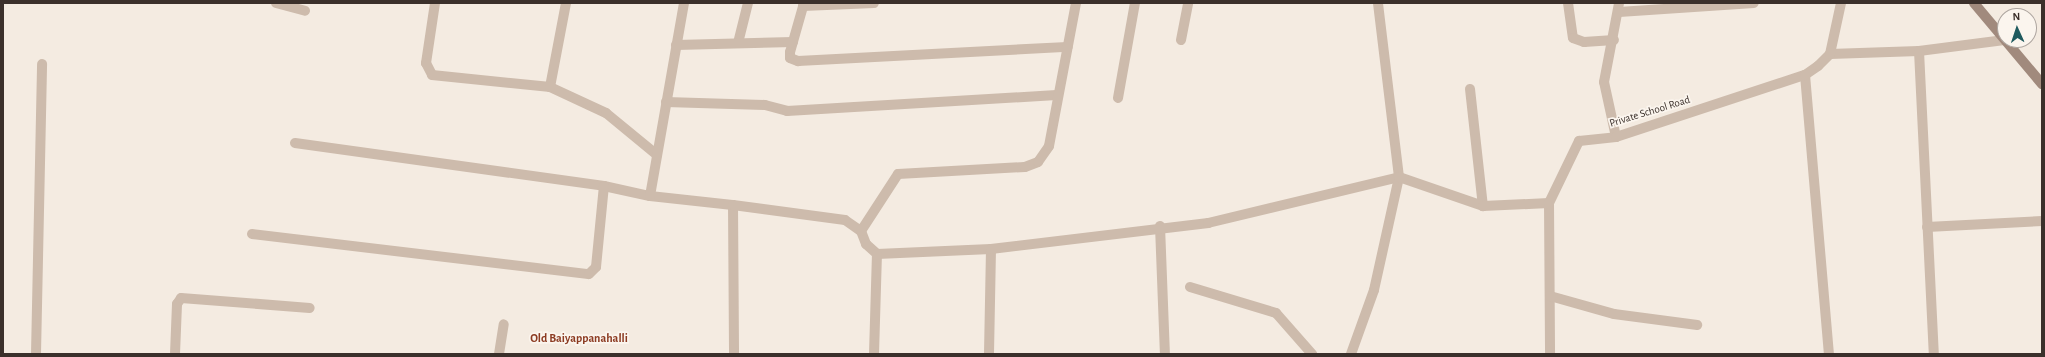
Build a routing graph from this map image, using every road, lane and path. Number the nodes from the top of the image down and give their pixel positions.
1 (276, 3) edge
2 (435, 3) edge
3 (566, 3) edge
4 (684, 3) edge
5 (748, 3) edge
6 (874, 3) edge
7 (1076, 3) edge
8 (1135, 3) edge
9 (1188, 3) edge
10 (1378, 3) edge
11 (1568, 3) edge
12 (1754, 3) edge
13 (1841, 3) edge
14 (1974, 3) edge
15 (804, 5) edge
16 (1618, 8) edge
17 (305, 11) dead end
18 (1997, 31) edge
19 (1181, 40) dead end
20 (1614, 40) junction
21 (1997, 41) edge
22 (792, 42) junction
23 (738, 43) junction
24 (676, 45) junction
25 (1068, 47) junction
26 (2011, 48) edge
27 (1919, 51) junction
28 (1830, 54) junction
29 (42, 64) dead end
30 (1805, 75) junction
31 (2042, 84) edge
32 (550, 87) junction
33 (1470, 89) dead end
34 (1058, 95) junction
35 (1118, 98) dead end
36 (666, 102) junction
37 (1616, 137) junction
38 (295, 143) dead end
39 (657, 155) junction
40 (1399, 177) junction
41 (604, 186) junction
42 (650, 196) junction
43 (1549, 203) junction
44 (733, 205) junction
45 (1483, 206) junction
46 (2042, 221) edge
47 (1160, 226) junction
48 (1927, 228) junction
49 (861, 231) junction
50 (252, 234) dead end
51 (991, 249) junction
52 (876, 254) junction
53 (1190, 286) dead end
54 (1550, 296) junction
55 (310, 308) dead end
56 (504, 324) dead end
57 (1697, 325) dead end
58 (36, 354) edge
59 (175, 354) edge
60 (499, 354) edge
61 (734, 354) edge
62 (874, 354) edge
63 (988, 354) edge
64 (1165, 354) edge
65 (1312, 354) edge
66 (1351, 354) edge
67 (1550, 354) edge
68 (1829, 354) edge
69 (1934, 354) edge

1 - 17 street
2 - 32 street
3 - 32 street
4 - 24 street
5 - 23 street
6 - 15 street
7 - 25 street
8 - 35 street
9 - 19 street
10 - 40 street
11 - 20 street
12 - 16 street
13 - 28 street
14 - 18 street
15 - 22 street
16 - 20 street
20 - 37 street
21 - 27 street
22 - 23 street
22 - 25 street
23 - 24 street
24 - 36 street
25 - 34 street
26 - 31 street
27 - 28 street
27 - 48 street
28 - 30 street, Private School Road
29 - 58 street
30 - 37 street, Private School Road
30 - 68 street
32 - 39 street
33 - 45 street
34 - 36 street
34 - 49 street
36 - 39 street
37 - 43 street, Private School Road
38 - 41 street
39 - 42 street
40 - 45 street
40 - 47 street
40 - 66 street
41 - 42 street
41 - 50 street
42 - 44 street
43 - 45 street
43 - 54 street
44 - 49 street
44 - 61 street
46 - 48 street
47 - 51 street
47 - 64 street
48 - 69 street
49 - 52 street
51 - 52 street
51 - 63 street
52 - 62 street
53 - 65 street
54 - 57 street
54 - 67 street
55 - 59 street
56 - 60 street

